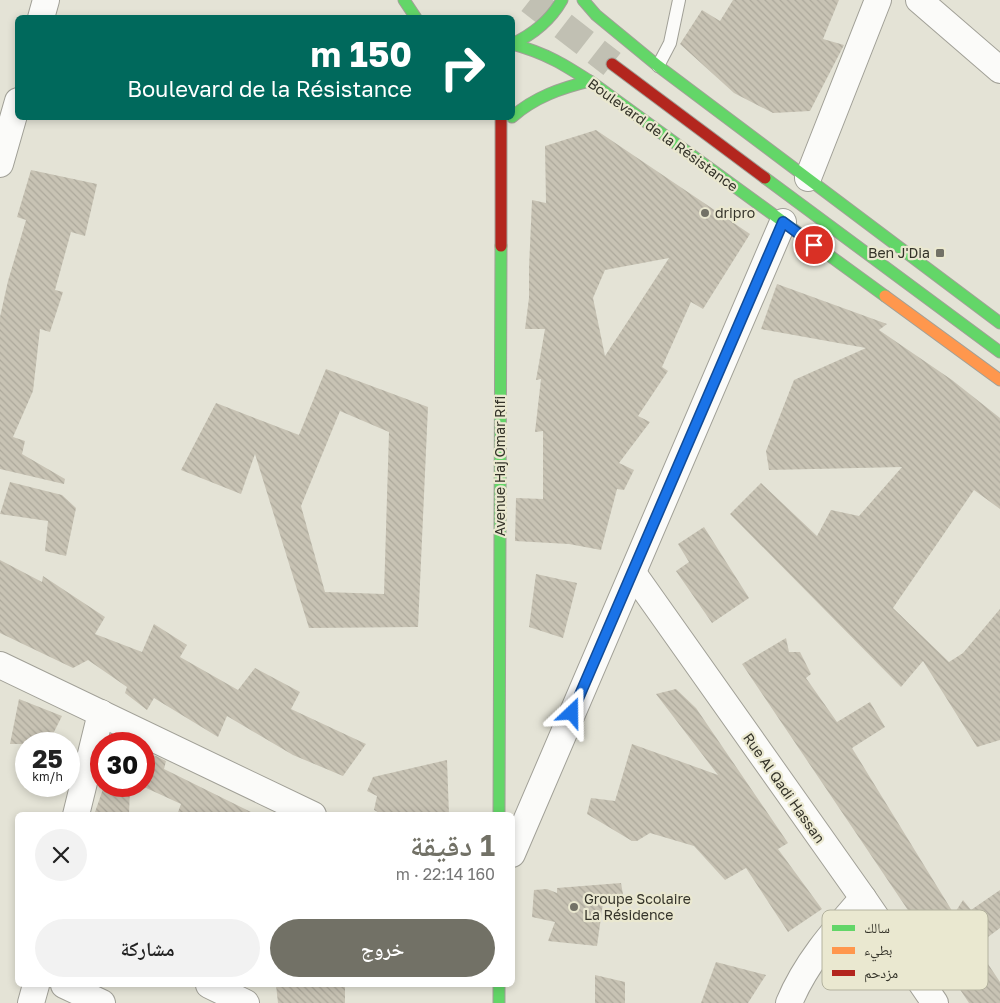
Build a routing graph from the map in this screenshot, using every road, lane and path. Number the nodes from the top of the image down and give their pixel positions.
1 (46, 0) edge
2 (404, 0) edge
3 (562, 0) edge
4 (583, 0) edge
5 (679, 0) edge
6 (878, 0) edge
7 (919, 0) edge
8 (42, 15) edge
9 (414, 15) edge
10 (515, 43) edge
11 (515, 45) edge
12 (612, 64) tunnel mouth
13 (658, 66) junction
14 (1000, 70) edge
15 (590, 81) junction
16 (15, 112) edge
17 (515, 114) edge
18 (501, 120) edge
19 (510, 120) edge
20 (501, 134) junction
21 (0, 164) edge
22 (808, 178) junction
23 (783, 222) junction
24 (1000, 323) edge
25 (1000, 352) edge
26 (1000, 380) edge
27 (633, 573) junction
28 (0, 665) edge
29 (101, 713) junction
30 (77, 812) edge
31 (307, 812) edge
32 (499, 812) edge
33 (515, 847) edge
34 (863, 898) junction
35 (853, 910) edge
36 (871, 910) edge
37 (822, 948) edge
38 (35, 987) edge
39 (68, 987) edge
40 (213, 987) edge
41 (499, 987) edge
42 (925, 990) edge
43 (30, 1003) edge
44 (102, 1003) edge
45 (246, 1003) edge
46 (499, 1003) edge
47 (789, 1003) edge
48 (934, 1003) edge

1 - 8 street
2 - 9 main road
3 - 10 main road
4 - 13 main road
5 - 13 lane
6 - 22 street
7 - 14 street
11 - 15 main road, Boulevard de la Résistance
12 - 25 main road
13 - 22 main road
15 - 17 main road
15 - 23 main road, Boulevard de la Résistance
16 - 21 street
18 - 20 main road, Avenue Haj Omar Rifi
19 - 20 main road
20 - 32 main road, Avenue Haj Omar Rifi
22 - 24 main road
23 - 26 main road, Boulevard de la Résistance
23 - 27 street
27 - 33 street
27 - 34 street, Rue Al Qadi Hassan
28 - 29 street
29 - 30 street
29 - 31 street
34 - 35 street
34 - 36 street, Rue Al Qadi Hassan
37 - 47 street
38 - 43 street
39 - 44 street
40 - 45 street
41 - 46 main road
42 - 48 street, Rue Al Qadi Hassan

